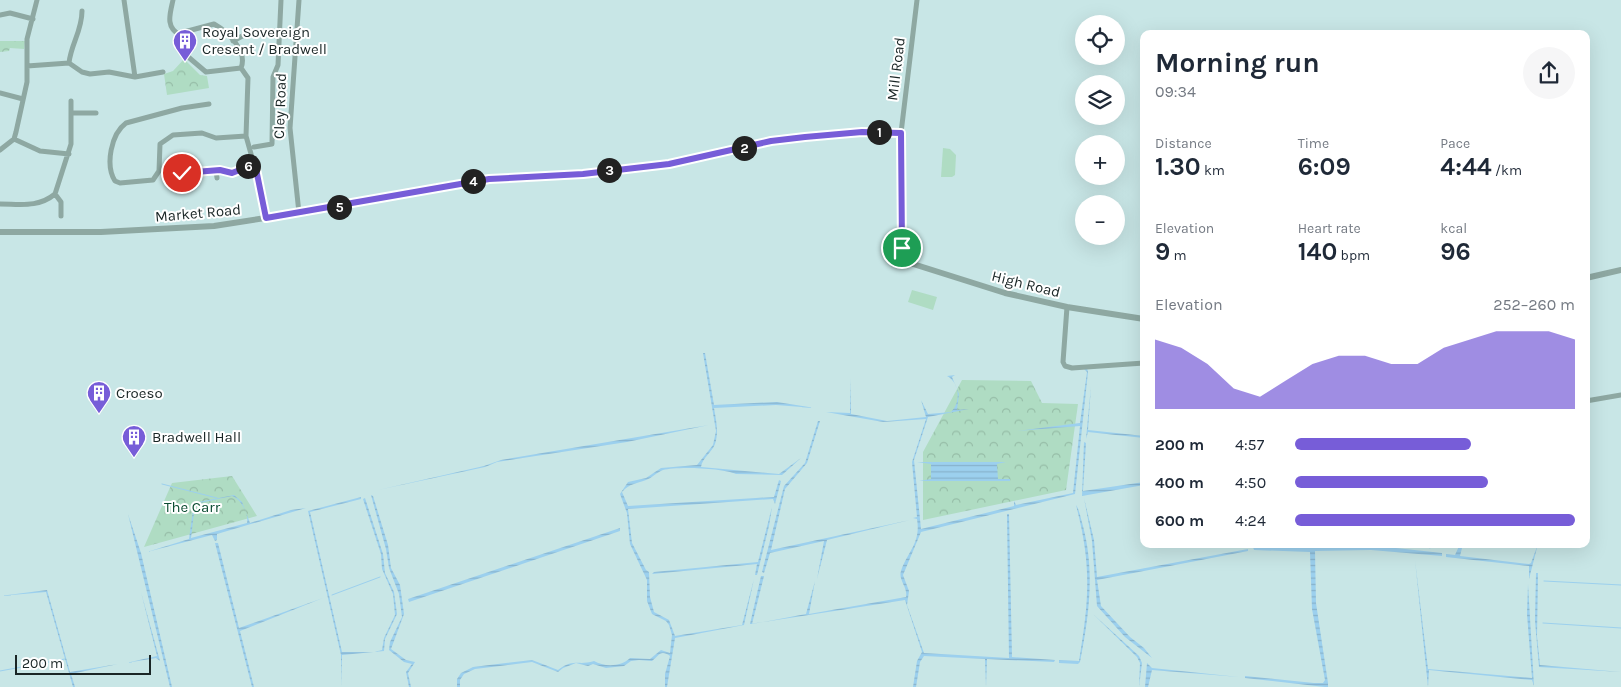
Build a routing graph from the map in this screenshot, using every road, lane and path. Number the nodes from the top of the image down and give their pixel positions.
1 (37, 0) edge
2 (124, 0) edge
3 (173, 0) edge
4 (281, 0) edge
5 (299, 0) edge
6 (917, 0) edge
7 (82, 11) dead end
8 (0, 14) edge
9 (33, 19) junction
10 (279, 33) junction
11 (180, 36) junction
12 (233, 41) junction
13 (69, 63) junction
14 (27, 66) junction
15 (241, 68) junction
16 (163, 72) dead end
17 (135, 77) junction
18 (0, 93) edge
19 (23, 100) junction
20 (71, 101) dead end
21 (209, 104) dead end
22 (72, 113) junction
23 (96, 113) dead end
24 (901, 133) junction
25 (246, 136) junction
26 (14, 139) junction
27 (254, 147) dead end
28 (0, 150) edge
29 (69, 154) junction
30 (255, 164) junction
31 (216, 170) junction
32 (182, 173) dead end
33 (217, 178) dead end
34 (55, 194) junction
35 (0, 204) edge
36 (299, 213) junction
37 (61, 216) dead end
38 (266, 218) junction
39 (0, 232) edge
40 (906, 260) joint
41 (1621, 270) edge
42 (1590, 277) edge
43 (1067, 307) junction
44 (1140, 317) edge
45 (1140, 363) edge
46 (1621, 395) edge
47 (1590, 400) edge

1 - 9 street
2 - 17 street
3 - 11 street
4 - 10 street
5 - 36 street, Cley Road
6 - 24 street, Mill Road
7 - 13 street
8 - 9 street
9 - 14 street
10 - 12 street
10 - 27 street
11 - 12 street
11 - 15 street
12 - 15 street
13 - 14 street
13 - 17 street
14 - 19 street
15 - 25 street
16 - 17 street
18 - 19 street
19 - 26 street
20 - 22 street
21 - 25 street
22 - 23 street
22 - 29 street
24 - 36 street, Market Road
24 - 40 street, Mill Road
25 - 30 street
26 - 28 street
26 - 29 street
29 - 34 street
30 - 31 street
30 - 38 street
31 - 32 street
31 - 33 street
34 - 35 street
34 - 37 street
36 - 38 street, Market Road
38 - 39 street, Market Road
40 - 43 street, High Road
41 - 42 street
43 - 44 street, High Road
43 - 45 street
46 - 47 street

